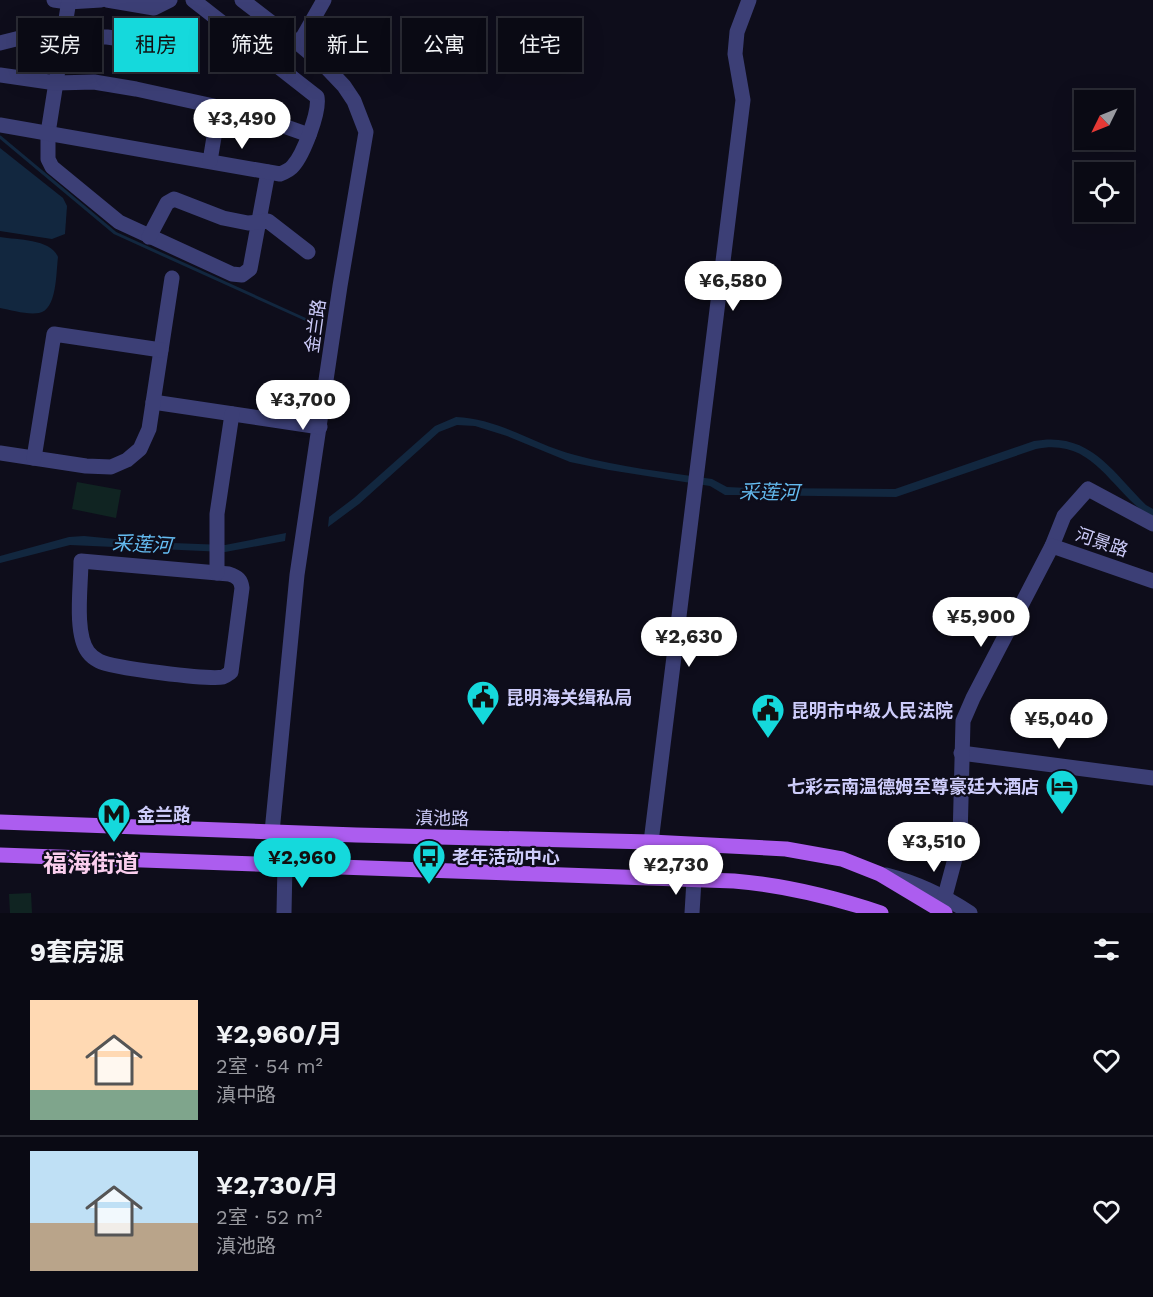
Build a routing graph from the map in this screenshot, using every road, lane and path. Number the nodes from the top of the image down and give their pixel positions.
1 (101, 0) edge
2 (107, 0) edge
3 (170, 0) edge
4 (193, 0) edge
5 (242, 0) edge
6 (324, 0) edge
7 (749, 0) edge
8 (64, 1) edge
9 (63, 18) edge
10 (18, 38) edge
11 (0, 43) edge
12 (299, 44) junction
13 (58, 72) edge
14 (0, 75) edge
15 (56, 83) junction
16 (219, 107) junction
17 (0, 125) edge
18 (48, 134) junction
19 (309, 135) junction
20 (210, 161) junction
21 (268, 172) junction
22 (259, 220) junction
23 (149, 237) junction
24 (308, 252) dead end
25 (172, 278) dead end
26 (161, 350) junction
27 (153, 402) junction
28 (232, 414) junction
29 (320, 427) junction
30 (0, 453) edge
31 (34, 458) junction
32 (1153, 524) edge
33 (1052, 546) junction
34 (217, 568) junction
35 (1153, 581) edge
36 (961, 753) junction
37 (1153, 778) edge
38 (0, 822) edge
39 (272, 832) junction
40 (651, 842) junction
41 (0, 855) edge
42 (285, 864) junction
43 (880, 874) junction
44 (694, 880) junction
45 (945, 896) junction
46 (836, 898) junction
47 (857, 911) edge
48 (284, 913) edge
49 (692, 913) edge
50 (881, 913) edge
51 (945, 913) edge
52 (970, 913) edge

1 - 8 street
2 - 3 street
4 - 19 street
5 - 12 street, 金兰路
6 - 12 street
7 - 40 street
8 - 9 street
10 - 11 street
12 - 29 street, 金兰路
13 - 15 street
14 - 15 street
15 - 16 street
15 - 18 street
16 - 19 street
16 - 20 street
17 - 18 street
18 - 20 street
18 - 23 street
19 - 21 street
20 - 21 street
21 - 22 street
22 - 23 street
22 - 23 street
22 - 24 street
25 - 26 street
26 - 27 street
26 - 31 street
27 - 28 street
27 - 31 street
28 - 29 street
28 - 34 street
29 - 39 street, 金兰路
30 - 31 street
32 - 33 street
33 - 35 street, 河景路
33 - 36 street, 河景路
34 - 34 street
36 - 37 street
36 - 45 street, 河景路
38 - 39 main road, 滇池路
39 - 40 main road, 滇池路
40 - 43 main road, 滇池路
41 - 42 main road
42 - 44 main road
42 - 48 street
43 - 45 street, 滇池路
43 - 51 main road, 滇池路
44 - 46 main road
44 - 49 street
45 - 52 street, 滇池路
46 - 47 street
46 - 50 main road

